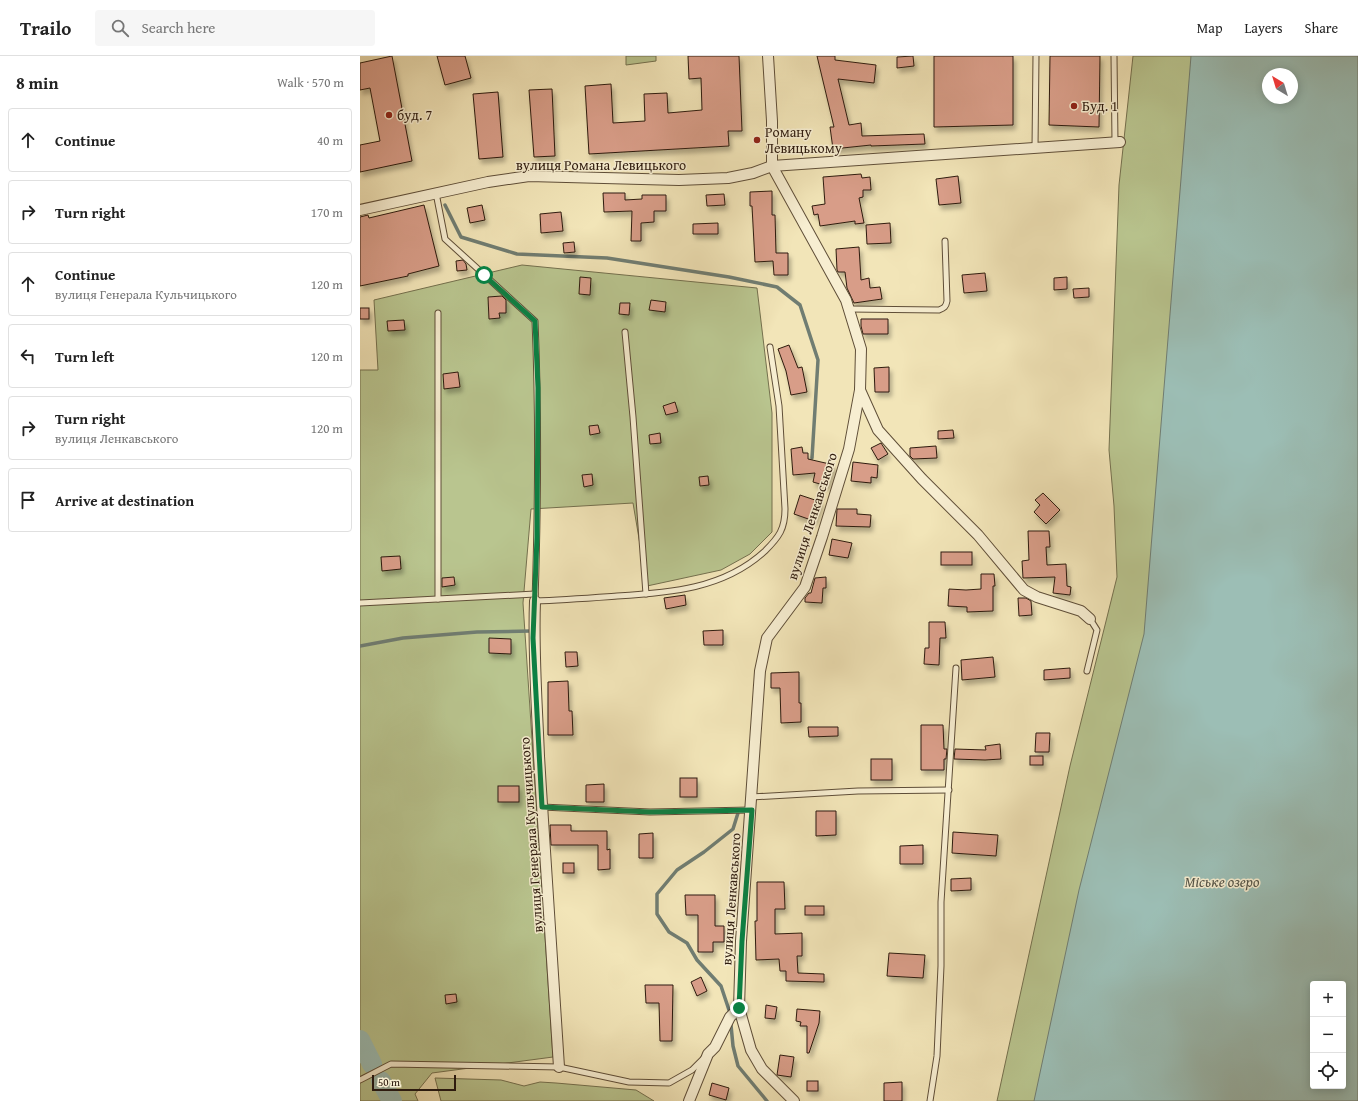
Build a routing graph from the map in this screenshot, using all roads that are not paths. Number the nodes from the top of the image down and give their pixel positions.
1 (768, 56) edge
2 (1036, 56) edge
3 (1114, 56) edge
4 (1117, 142) joint
5 (1035, 148) junction
6 (772, 166) junction
7 (436, 193) junction
8 (360, 210) edge
9 (945, 241) dead end
10 (848, 309) junction
11 (438, 313) dead end
12 (625, 332) dead end
13 (770, 347) dead end
14 (860, 390) junction
15 (646, 594) junction
16 (535, 598) junction
17 (438, 599) junction
18 (360, 603) edge
19 (1090, 619) joint
20 (956, 668) dead end
21 (1087, 671) dead end
22 (949, 790) junction
23 (751, 797) junction
24 (542, 807) junction
25 (752, 810) junction
26 (739, 1008) junction
27 (708, 1054) junction
28 (559, 1067) junction
29 (360, 1080) edge
30 (690, 1101) edge
31 (794, 1101) edge
32 (930, 1101) edge

1 - 6 street, вулиця Ленкавського
2 - 5 lane
3 - 4 lane
4 - 5 street, вулиця Романа Левицького
5 - 6 street, вулиця Романа Левицького
6 - 7 street, вулиця Романа Левицького
6 - 10 street, вулиця Ленкавського
7 - 8 street, вулиця Романа Левицького
7 - 16 lane
9 - 10 lane
10 - 14 street, вулиця Ленкавського
11 - 17 lane
12 - 15 lane
13 - 15 lane
14 - 19 street
14 - 23 street, вулиця Ленкавського
15 - 16 lane
16 - 17 lane
16 - 24 street, вулиця Генерала Кульчицького
17 - 18 lane
19 - 21 lane
20 - 22 lane
22 - 23 lane
22 - 32 lane
23 - 25 street, вулиця Ленкавського
24 - 25 lane
24 - 28 street, вулиця Генерала Кульчицького
25 - 26 street, вулиця Ленкавського
26 - 27 street
26 - 31 street, вулиця Ленкавського
27 - 28 lane
27 - 30 street
28 - 29 lane

